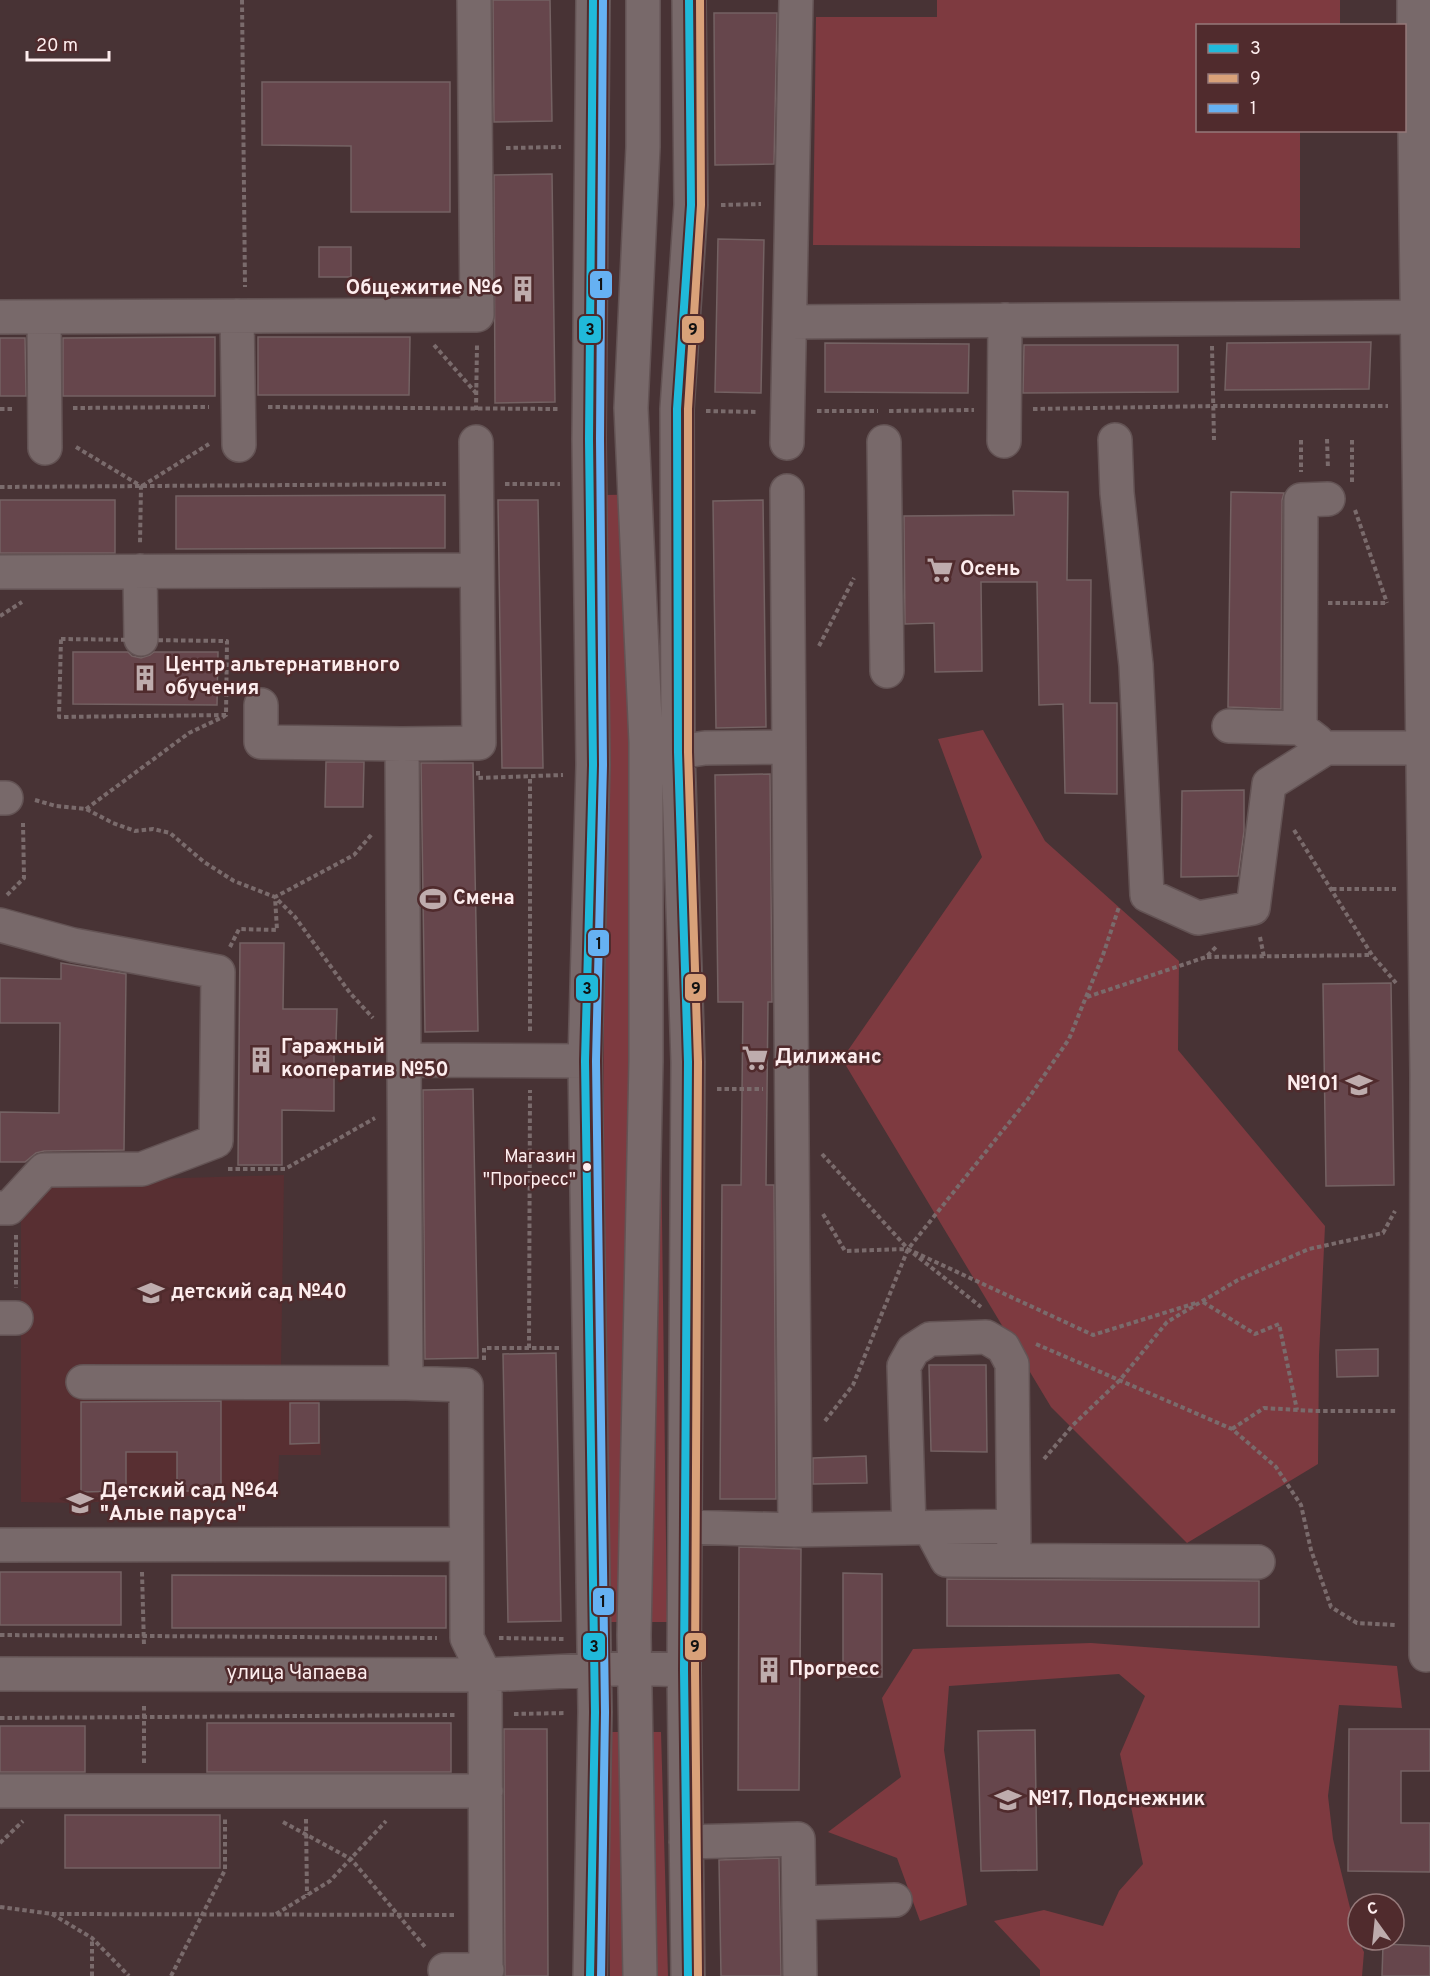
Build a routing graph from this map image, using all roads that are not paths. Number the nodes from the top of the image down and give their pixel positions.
1 (474, 0) edge
2 (593, 0) edge
3 (643, 0) edge
4 (689, 0) edge
5 (796, 0) edge
6 (1414, 0) edge
7 (1422, 54) edge
8 (241, 316) junction
9 (0, 317) edge
10 (44, 317) junction
11 (1417, 317) junction
12 (1005, 320) junction
13 (790, 322) junction
14 (239, 425) road end
15 (1004, 425) road end
16 (787, 427) road end
17 (45, 428) road end
18 (1116, 440) dead end
19 (476, 442) road end
20 (884, 442) dead end
21 (787, 491) dead end
22 (1341, 493) road end
23 (477, 570) junction
24 (140, 571) junction
25 (0, 572) edge
26 (141, 639) road end
27 (887, 671) dead end
28 (261, 705) dead end
29 (1229, 726) dead end
30 (1300, 728) junction
31 (402, 744) junction
32 (789, 747) junction
33 (1326, 748) junction
34 (1426, 748) edge
35 (678, 752) junction
36 (0, 925) edge
37 (404, 1060) junction
38 (585, 1061) junction
39 (8, 1205) edge
40 (83, 1382) dead end
41 (406, 1383) junction
42 (1013, 1526) junction
43 (685, 1527) junction
44 (920, 1528) junction
45 (795, 1530) junction
46 (466, 1544) junction
47 (0, 1545) edge
48 (1014, 1560) junction
49 (1258, 1562) dead end
50 (1426, 1641) road end
51 (634, 1668) junction
52 (595, 1669) junction
53 (684, 1670) junction
54 (0, 1674) edge
55 (485, 1674) junction
56 (0, 1791) edge
57 (486, 1791) junction
58 (686, 1842) junction
59 (895, 1900) dead end
60 (799, 1903) junction
61 (445, 1970) road end
62 (487, 1973) edge
63 (590, 1976) edge
64 (640, 1976) edge
65 (688, 1976) edge
66 (800, 1976) edge

1 - 8 street
2 - 38 street
3 - 51 street
4 - 35 street
5 - 13 street
6 - 7 street
7 - 11 street
8 - 10 street
8 - 14 street
9 - 10 street
10 - 17 street
11 - 12 street
11 - 34 street
12 - 13 street
12 - 15 street
13 - 16 street
18 - 33 street
19 - 23 street
20 - 27 street
21 - 32 street
22 - 30 street
23 - 24 street
23 - 31 street
24 - 25 street
24 - 26 street
28 - 31 street
29 - 30 street
30 - 33 street
31 - 37 street
32 - 35 street
32 - 45 street
33 - 34 street
34 - 50 street
35 - 43 street
36 - 39 street
37 - 38 street
37 - 41 street
38 - 52 street
40 - 41 street
41 - 46 street
42 - 44 street
42 - 44 street
42 - 48 street
43 - 45 street
43 - 53 street
44 - 45 street
44 - 48 street
46 - 47 street
46 - 55 street
48 - 49 street
51 - 52 street, улица Чапаева
51 - 53 street, улица Чапаева
51 - 64 street
52 - 55 street, улица Чапаева
52 - 63 street
53 - 58 street
54 - 55 street, улица Чапаева
55 - 57 street
56 - 57 street
57 - 62 street
58 - 60 street
58 - 65 street
59 - 60 street
60 - 66 street
61 - 62 street

